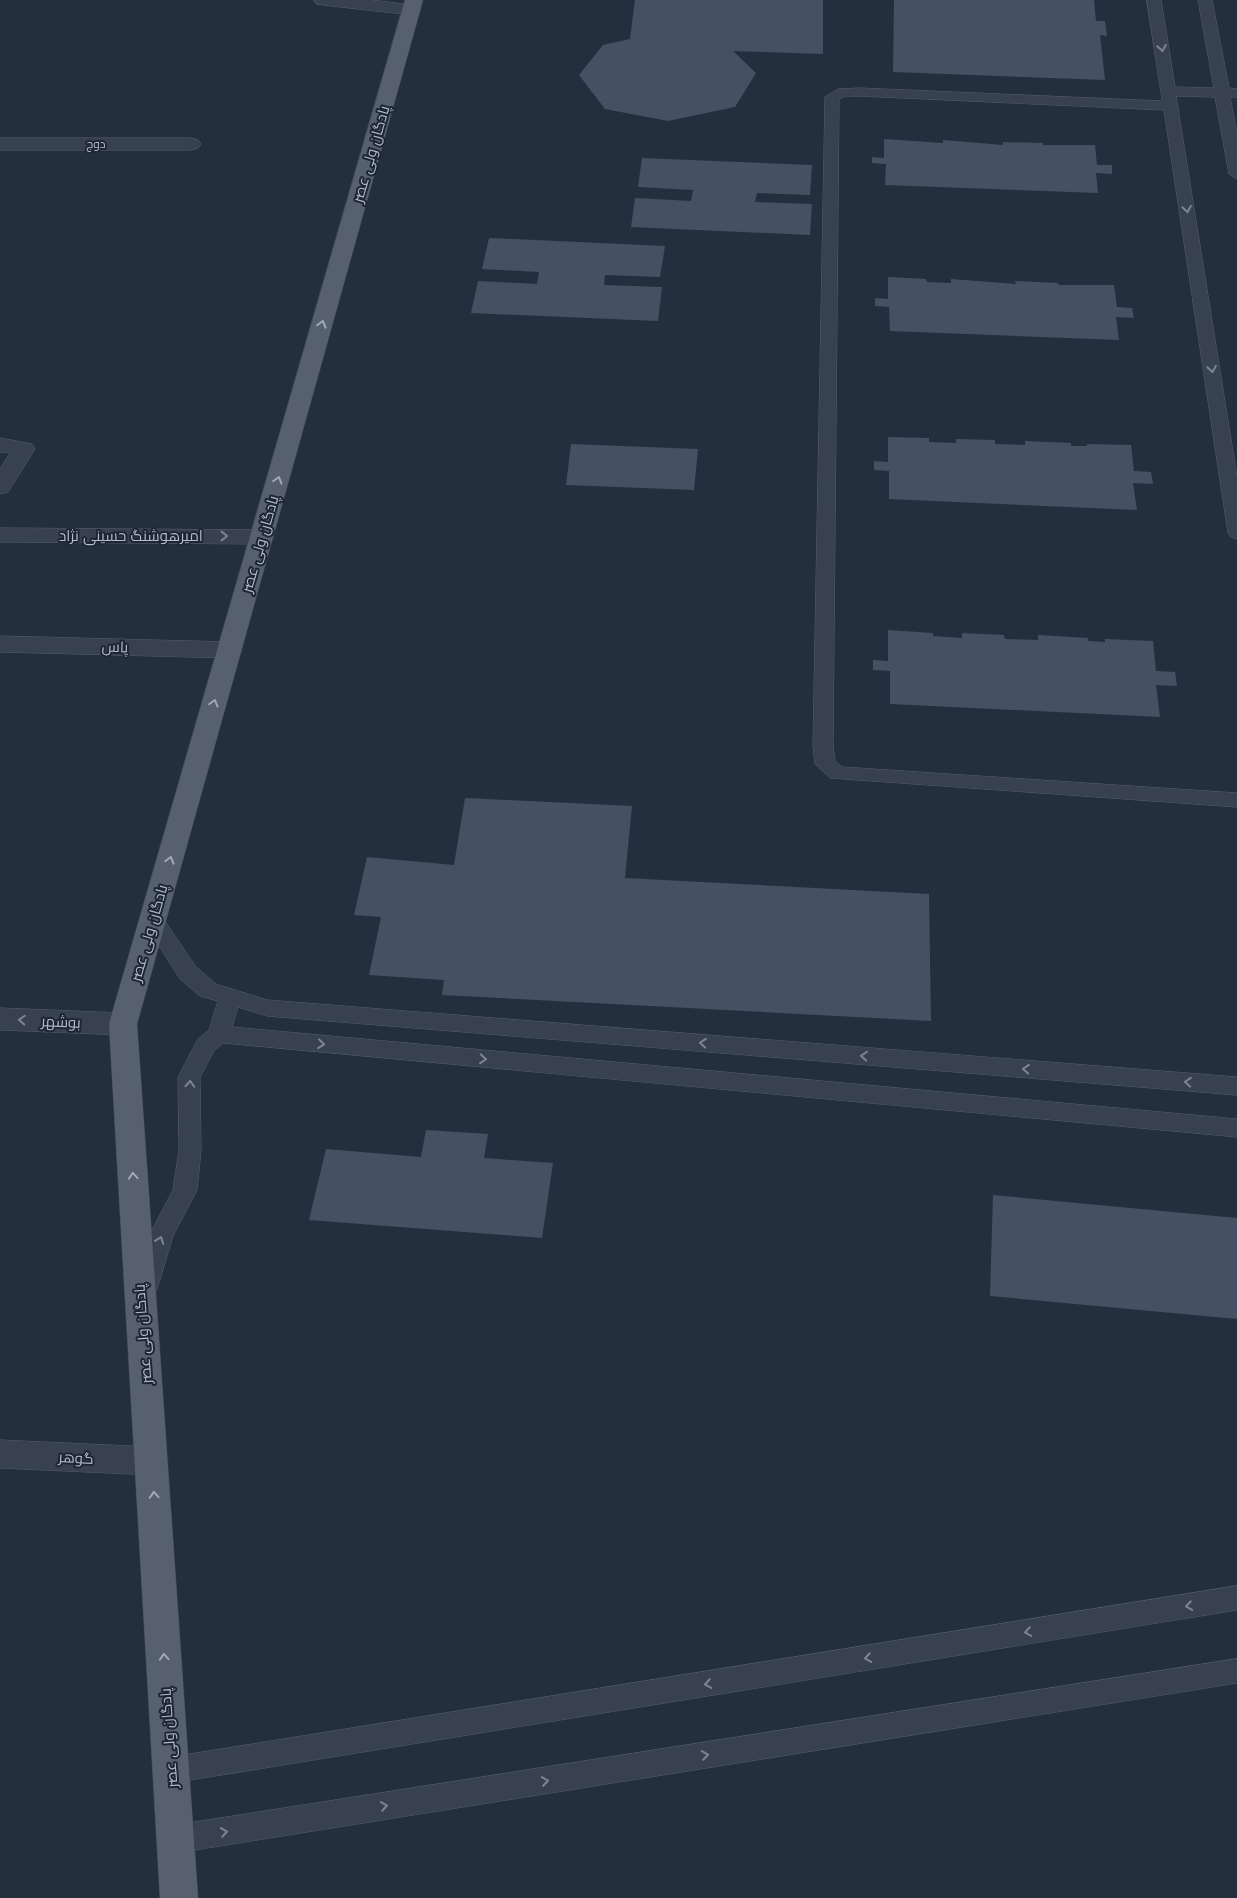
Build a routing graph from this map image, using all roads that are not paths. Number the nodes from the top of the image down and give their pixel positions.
1 (323, 0) edge
2 (1154, 0) edge
3 (1205, 0) edge
4 (413, 5) edge
5 (1222, 93) junction
6 (1237, 94) edge
7 (1169, 99) junction
8 (0, 144) edge
9 (191, 144) dead end
10 (1237, 174) edge
11 (0, 445) edge
12 (0, 487) edge
13 (1237, 533) edge
14 (0, 535) edge
15 (262, 537) junction
16 (0, 644) edge
17 (230, 650) junction
18 (1237, 800) edge
19 (153, 919) junction
20 (230, 996) junction
21 (0, 1019) edge
22 (411, 1019) junction
23 (123, 1024) junction
24 (219, 1034) junction
25 (403, 1052) junction
26 (1237, 1086) edge
27 (1237, 1128) edge
28 (141, 1303) junction
29 (0, 1454) edge
30 (152, 1462) junction
31 (1237, 1598) edge
32 (1237, 1671) edge
33 (172, 1770) junction
34 (176, 1839) junction
35 (180, 1898) edge

1 - 4 street
2 -> 7 lane
3 - 5 lane
15 -> 4 main road, پادگان ولی عصر
5 - 6 lane
5 - 7 lane
5 - 10 lane
7 -> 13 lane
7 - 18 lane
8 - 9 street, دوج
11 - 12 street
14 -> 15 street, امیرهوشنگ حسینی نژاد
15 - 17 main road, پادگان ولی عصر
16 - 17 street, پاس
19 -> 17 main road, پادگان ولی عصر
19 - 20 lane
19 - 23 main road, پادگان ولی عصر
20 - 22 lane
20 - 24 lane
23 -> 21 street, بوشهر
22 - 25 lane
26 -> 22 lane
28 -> 23 main road, پادگان ولی عصر
24 -> 25 lane
28 -> 24 lane
25 -> 27 lane
28 - 30 main road, پادگان ولی عصر
29 - 30 street, گوهر
33 -> 30 main road, پادگان ولی عصر
31 -> 33 lane
34 -> 32 lane
33 - 34 main road, پادگان ولی عصر
34 - 35 main road, پادگان ولی عصر

